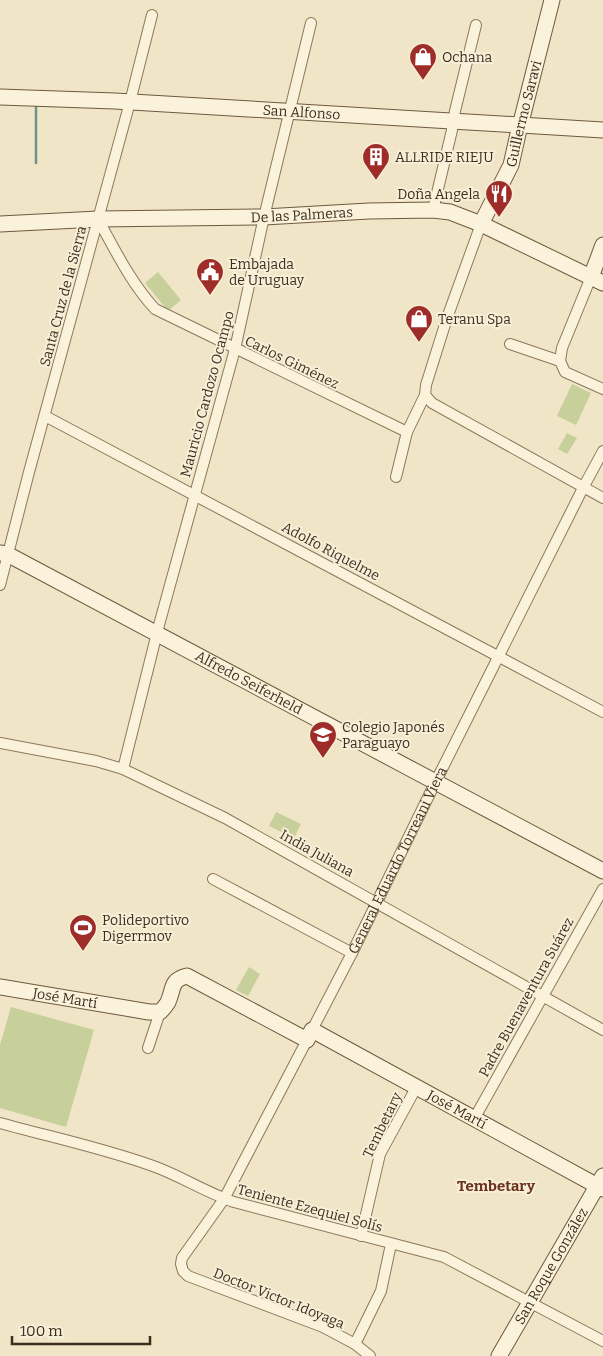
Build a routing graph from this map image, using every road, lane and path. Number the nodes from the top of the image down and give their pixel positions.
1 (552, 0) edge
2 (152, 15) dead end
3 (311, 24) dead end
4 (476, 24) dead end
5 (0, 97) edge
6 (130, 102) junction
7 (290, 112) junction
8 (453, 121) junction
9 (520, 125) junction
10 (603, 130) edge
11 (434, 210) junction
12 (264, 217) junction
13 (98, 219) junction
14 (0, 224) edge
15 (481, 224) junction
16 (603, 245) edge
17 (597, 280) edge
18 (510, 344) dead end
19 (235, 349) junction
20 (560, 361) junction
21 (603, 389) edge
22 (425, 395) junction
23 (45, 416) junction
24 (406, 432) junction
25 (603, 451) edge
26 (396, 477) dead end
27 (584, 486) junction
28 (195, 495) junction
29 (603, 498) edge
30 (4, 554) edge
31 (0, 585) edge
32 (157, 633) junction
33 (499, 657) junction
34 (603, 712) edge
35 (0, 744) edge
36 (123, 769) junction
37 (435, 783) junction
38 (603, 871) edge
39 (213, 880) dead end
40 (603, 889) edge
41 (377, 902) junction
42 (352, 954) junction
43 (0, 987) edge
44 (542, 996) junction
45 (160, 1012) junction
46 (603, 1030) edge
47 (310, 1035) junction
48 (148, 1048) dead end
49 (416, 1086) junction
50 (474, 1119) junction
51 (0, 1123) edge
52 (601, 1184) edge
53 (224, 1198) junction
54 (361, 1236) junction
55 (391, 1244) junction
56 (181, 1264) joint
57 (530, 1304) junction
58 (603, 1341) edge
59 (361, 1352) edge
60 (499, 1356) edge

1 - 9 street, Guillermo Saravi
2 - 6 street, Santa Cruz de la Sierra
3 - 7 street, Mauricio Cardozo Ocampo
4 - 8 street
5 - 6 street, San Alfonso
6 - 7 street, San Alfonso
6 - 13 street, Santa Cruz de la Sierra
7 - 8 street, San Alfonso
7 - 12 street, Mauricio Cardozo Ocampo
8 - 9 street, San Alfonso
8 - 11 street
9 - 10 street, San Alfonso
9 - 15 street, Guillermo Saravi
11 - 12 street, De las Palmeras
11 - 15 street, De las Palmeras
12 - 13 street, De las Palmeras
12 - 19 street, Mauricio Cardozo Ocampo
13 - 14 street, De las Palmeras
13 - 19 street, Carlos Giménez
13 - 23 street, Santa Cruz de la Sierra
15 - 17 street, De las Palmeras
15 - 22 street, Guillermo Saravi
16 - 17 street
17 - 20 street
18 - 20 street
19 - 24 street, Carlos Giménez
19 - 28 street, Mauricio Cardozo Ocampo
20 - 21 street
22 - 24 street, Guillermo Saravi
22 - 27 street
23 - 28 street, Adolfo Riquelme
23 - 30 street, Santa Cruz de la Sierra
24 - 26 street, Guillermo Saravi
25 - 27 street, General Eduardo Torreani Viera
27 - 29 street
27 - 33 street, General Eduardo Torreani Viera
28 - 32 street, Mauricio Cardozo Ocampo
28 - 33 street, Adolfo Riquelme
30 - 31 street, Santa Cruz de la Sierra
30 - 32 street, Alfredo Seiferheld
32 - 36 street, Mauricio Cardozo Ocampo
32 - 37 street, Alfredo Seiferheld
33 - 34 street, Adolfo Riquelme
33 - 37 street, General Eduardo Torreani Viera
35 - 36 street, India Juliana
36 - 41 street, India Juliana
37 - 38 street, Alfredo Seiferheld
37 - 41 street, General Eduardo Torreani Viera
39 - 42 street
40 - 44 street, Padre Buenaventura Suárez
41 - 42 street, General Eduardo Torreani Viera
41 - 44 street, India Juliana
42 - 47 street, General Eduardo Torreani Viera
43 - 45 street, José Martí
44 - 46 street, India Juliana
44 - 50 street, Padre Buenaventura Suárez
45 - 47 street, José Martí
45 - 48 street, José Martí
47 - 49 street, José Martí
47 - 53 street, General Eduardo Torreani Viera
49 - 50 street, José Martí
49 - 54 street, Tembetary
50 - 52 street, José Martí
51 - 53 street, Teniente Ezequiel Solís
52 - 57 street, San Roque González
53 - 54 street, Teniente Ezequiel Solís
53 - 56 street, General Eduardo Torreani Viera
54 - 55 street, Teniente Ezequiel Solís
55 - 57 street, Teniente Ezequiel Solís
55 - 59 street
56 - 59 street, Doctor Victor Idoyaga
57 - 58 street, Teniente Ezequiel Solís
57 - 60 street, San Roque González

